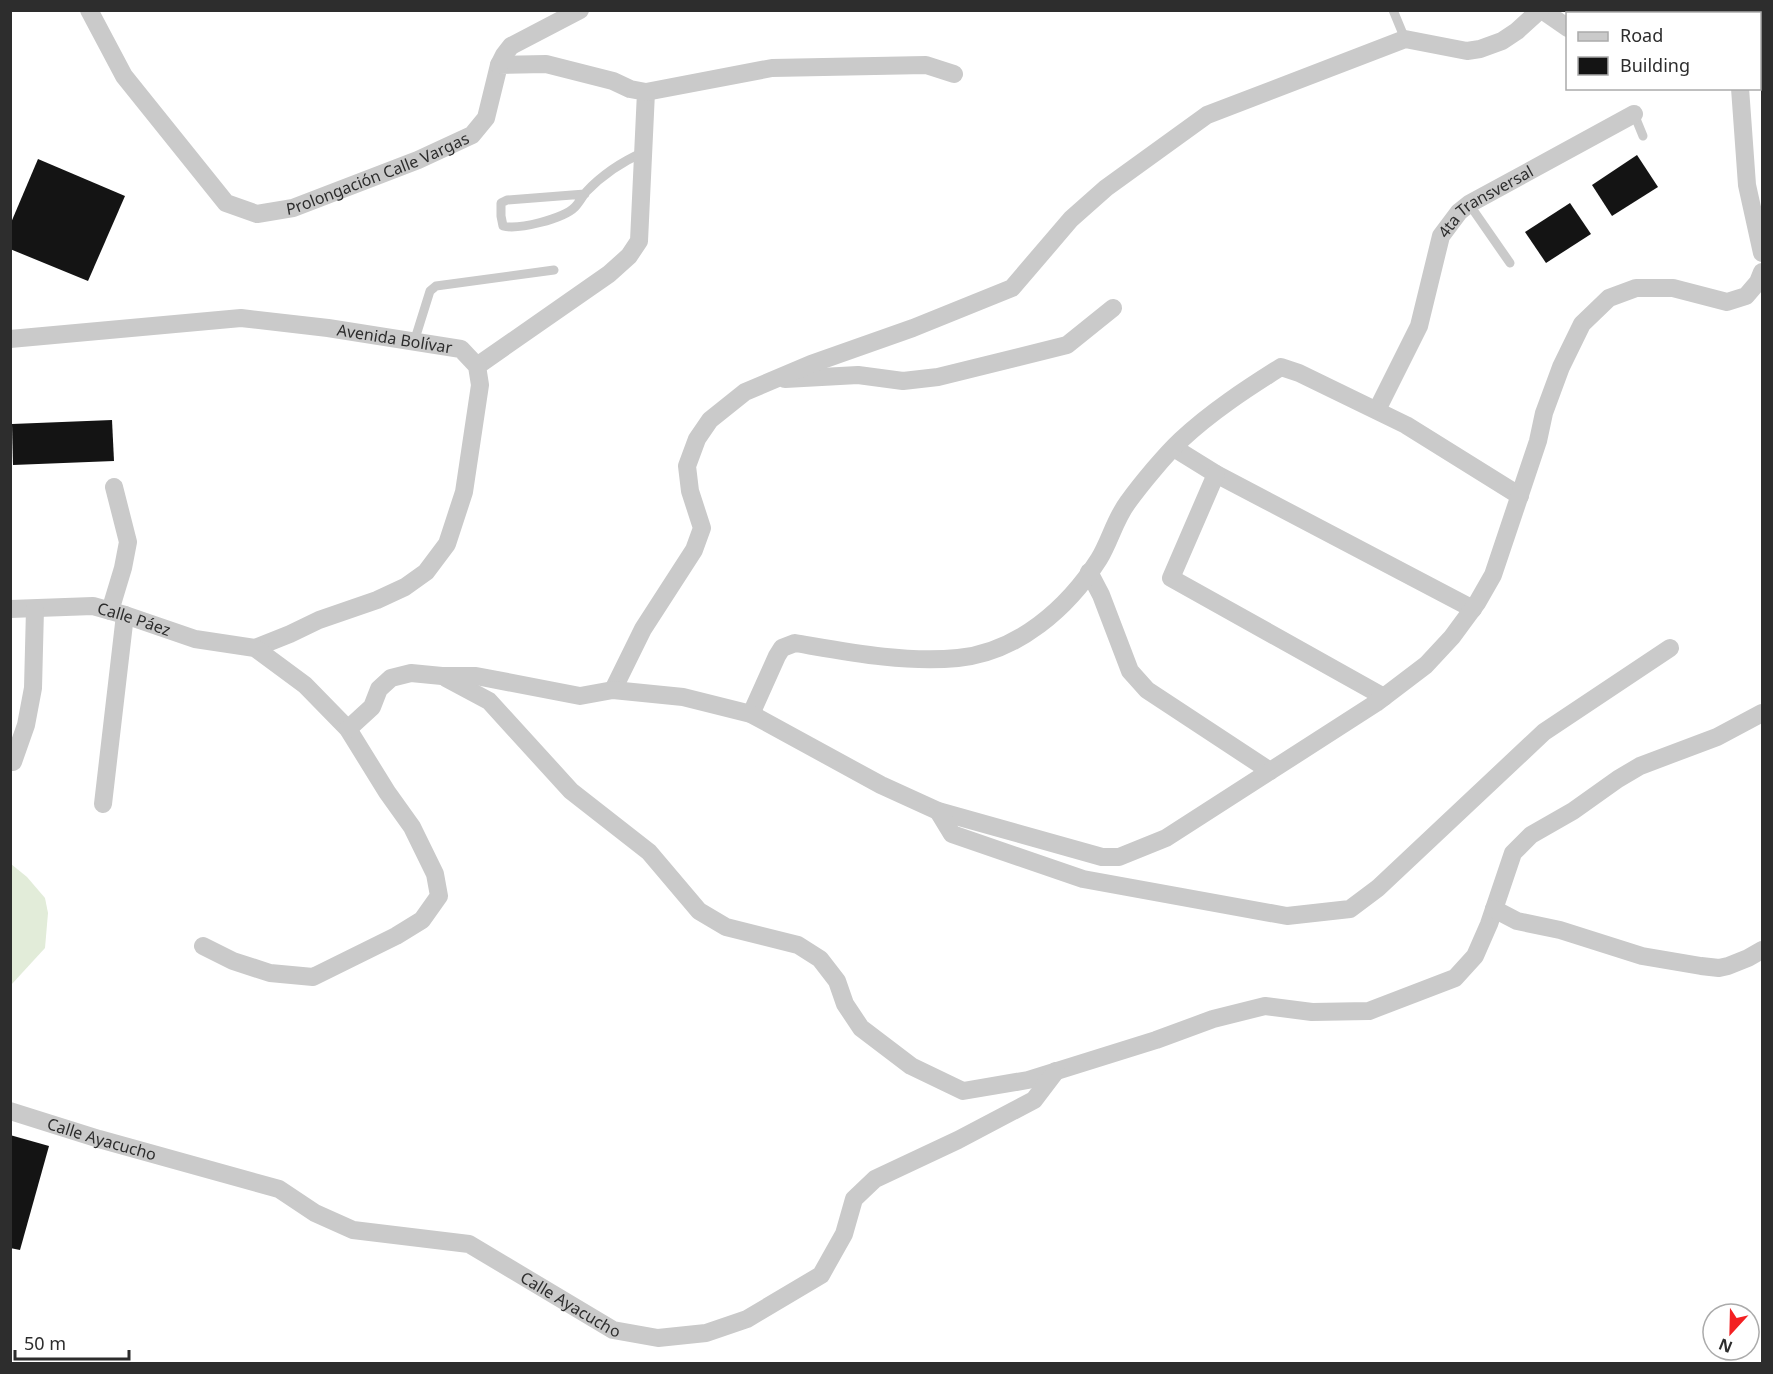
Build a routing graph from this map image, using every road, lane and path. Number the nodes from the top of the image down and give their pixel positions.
1 (89, 10) edge
2 (580, 10) edge
3 (1393, 10) edge
4 (1541, 10) edge
5 (1566, 27) edge
6 (1405, 39) junction
7 (499, 65) junction
8 (954, 74) dead end
9 (1740, 90) edge
10 (646, 92) junction
11 (1634, 114) joint
12 (1643, 136) dead end
13 (644, 152) junction
14 (585, 194) junction
15 (1469, 204) junction
16 (1762, 253) edge
17 (1510, 263) dead end
18 (554, 270) dead end
19 (1762, 272) edge
20 (1113, 308) dead end
21 (10, 339) edge
22 (414, 342) junction
23 (477, 366) junction
24 (773, 380) junction
25 (1377, 410) junction
26 (1174, 448) junction
27 (1216, 474) junction
28 (114, 487) dead end
29 (1520, 496) junction
30 (1089, 572) junction
31 (10, 609) edge
32 (35, 609) junction
33 (1473, 609) junction
34 (118, 613) junction
35 (255, 648) junction
36 (1671, 648) dead end
37 (442, 676) junction
38 (613, 690) junction
39 (1384, 697) junction
40 (1762, 713) edge
41 (751, 714) junction
42 (348, 729) junction
43 (13, 762) dead end
44 (1270, 771) junction
45 (103, 804) dead end
46 (938, 811) junction
47 (1494, 909) junction
48 (203, 946) dead end
49 (1762, 950) edge
50 (1056, 1071) junction
51 (10, 1111) edge

1 - 7 street, Prolongación Calle Vargas
2 - 7 street
3 - 6 lane
4 - 5 street
4 - 6 street
6 - 24 street
7 - 10 street
8 - 10 street
9 - 16 street
10 - 13 street
11 - 12 lane
11 - 15 street, 4ta Transversal
13 - 14 lane
13 - 23 street
14 - 14 lane
15 - 17 lane
15 - 25 street, 4ta Transversal
18 - 22 lane
19 - 29 street
20 - 24 street
21 - 22 street, Avenida Bolívar
22 - 23 street, Avenida Bolívar
23 - 35 street
24 - 38 street
25 - 26 street
25 - 29 street
26 - 27 street
26 - 30 street
27 - 33 street
27 - 39 street
28 - 34 street
29 - 33 street
30 - 41 street
30 - 44 street
31 - 32 street, Calle Páez
32 - 34 street, Calle Páez
32 - 43 street
33 - 39 street
34 - 35 street, Calle Páez
34 - 45 street
35 - 42 street
36 - 46 street
37 - 38 street
37 - 42 street
37 - 50 street
38 - 41 street
39 - 44 street
40 - 47 street
41 - 46 street
42 - 48 street
44 - 46 street
47 - 49 street
47 - 50 street
50 - 51 street, Calle Ayacucho

